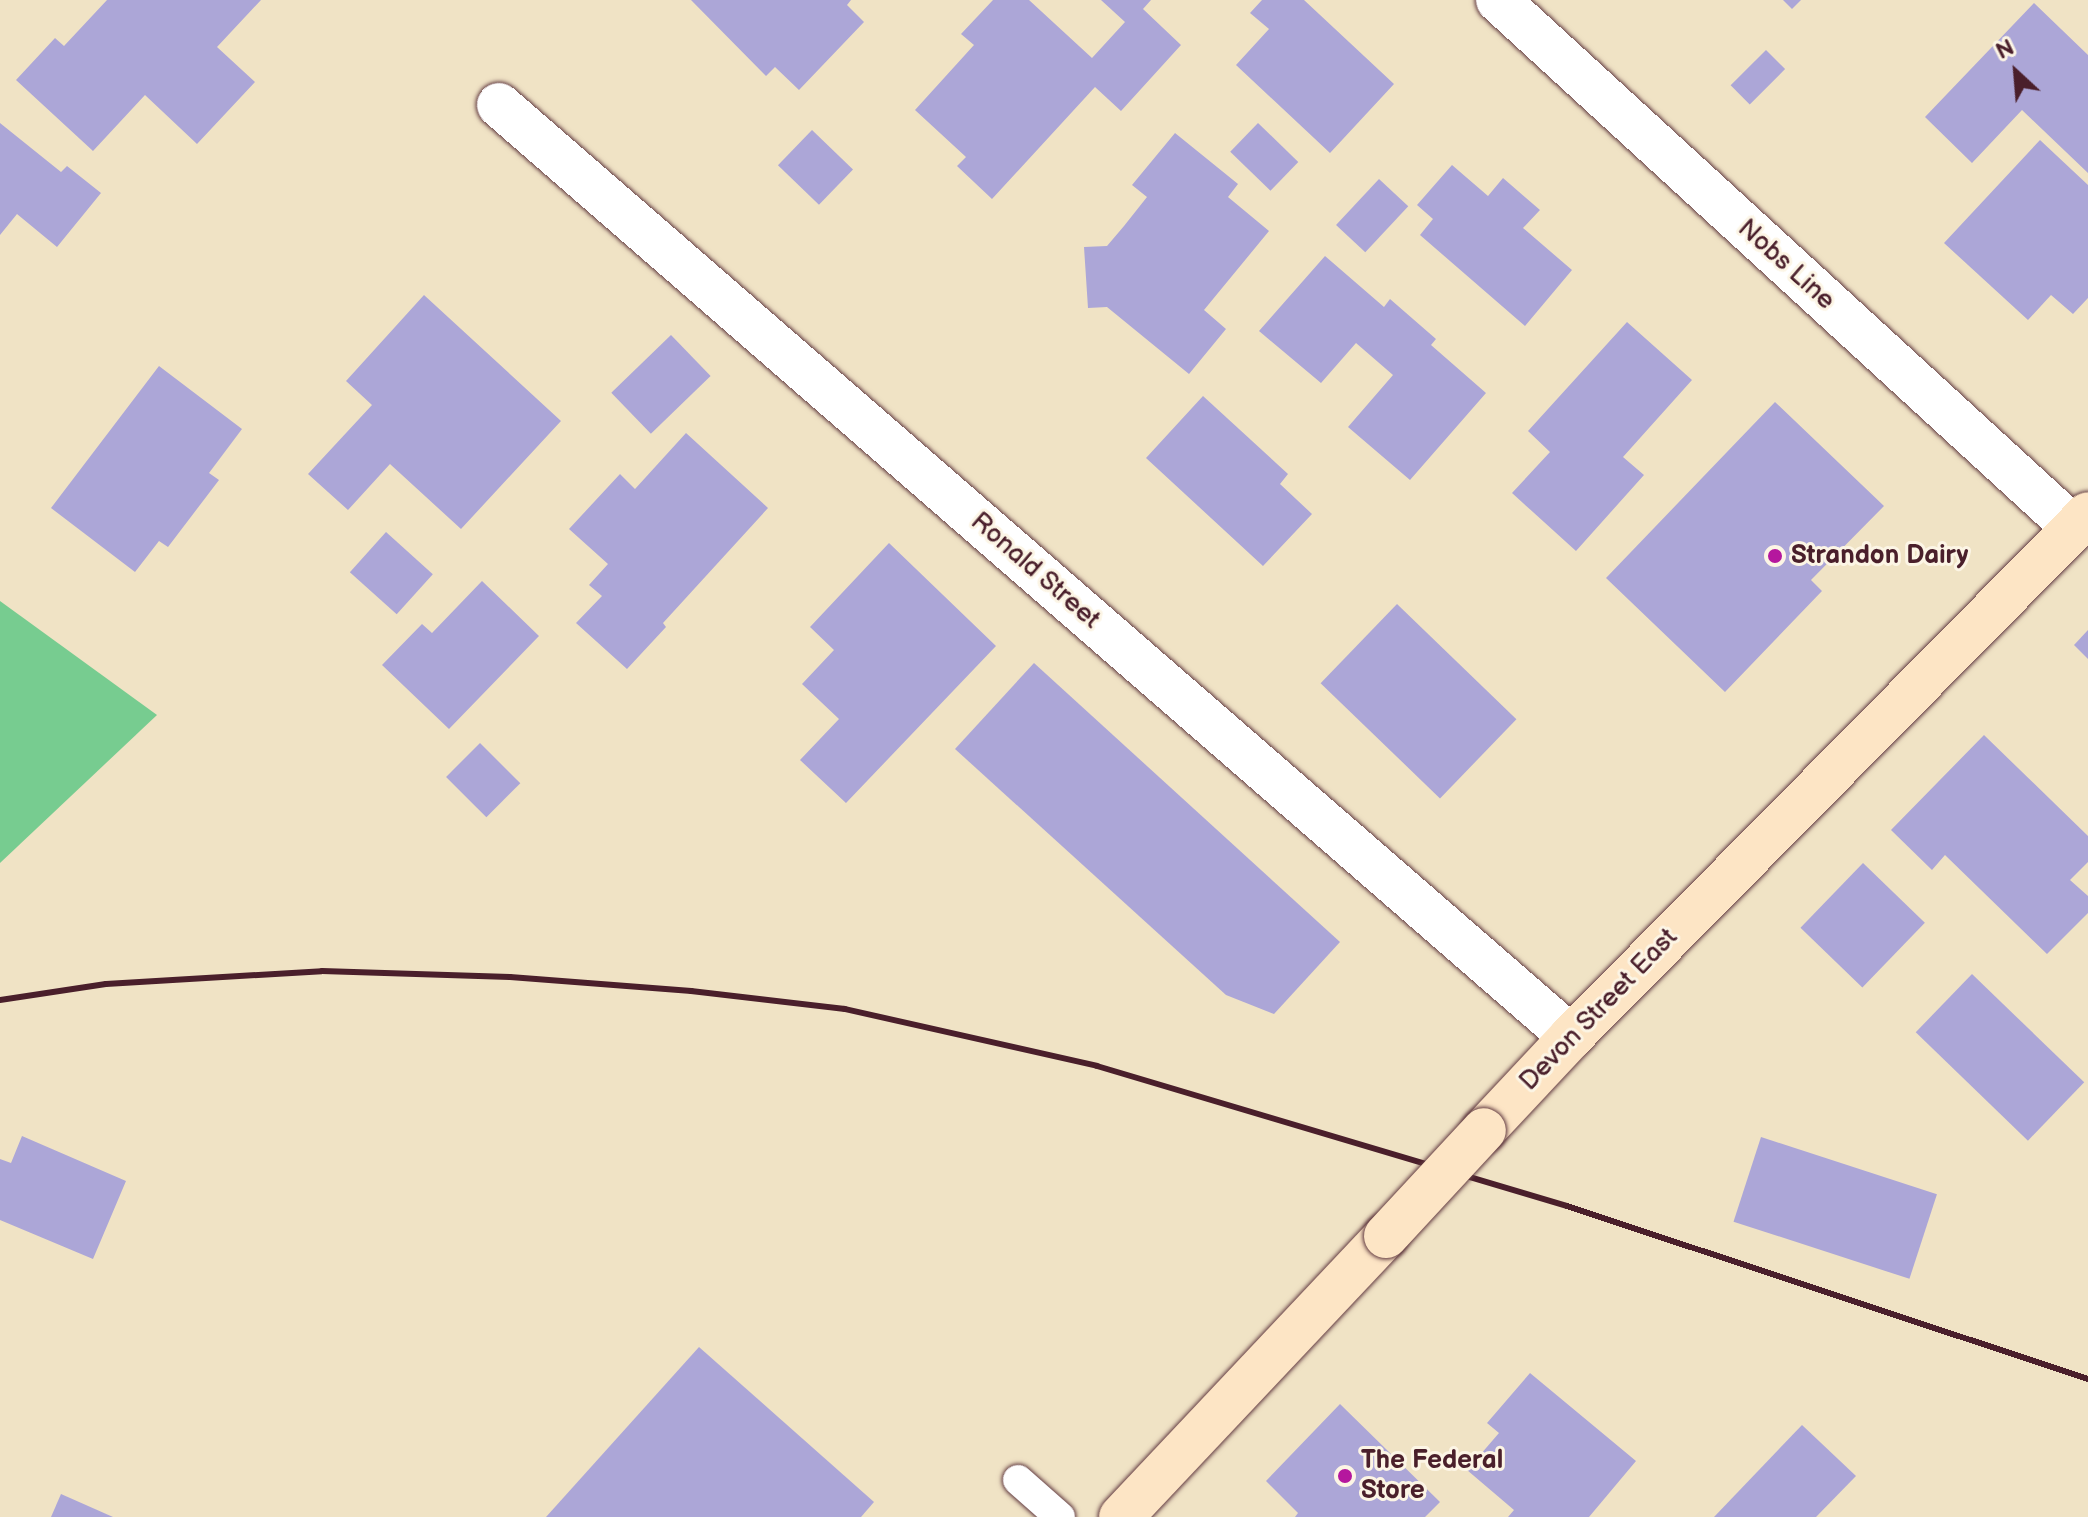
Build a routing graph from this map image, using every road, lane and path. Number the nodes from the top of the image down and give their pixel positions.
1 (1498, 0) edge
2 (499, 105) dead end
3 (2081, 521) edge
4 (1571, 1037) junction
5 (1018, 1480) dead end
6 (1060, 1517) edge
7 (1121, 1517) edge

1 - 3 street, Nobs Line
2 - 4 street, Ronald Street
3 - 4 main road, Devon Street East
4 - 7 main road, Devon Street East, bridge
5 - 6 lane

